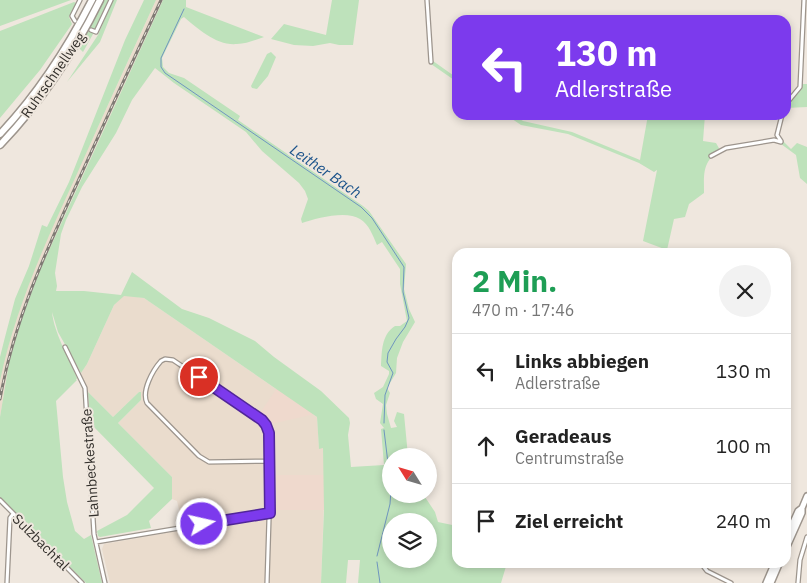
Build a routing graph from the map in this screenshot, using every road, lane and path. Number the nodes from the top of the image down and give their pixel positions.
1 (80, 0) edge
2 (92, 0) edge
3 (100, 0) edge
4 (111, 0) edge
5 (427, 0) edge
6 (804, 0) edge
7 (75, 21) dead end
8 (91, 30) dead end
9 (431, 62) dead end
10 (791, 98) edge
11 (18, 115) junction
12 (781, 120) edge
13 (0, 129) edge
14 (0, 134) edge
15 (777, 135) junction
16 (774, 140) junction
17 (0, 145) edge
18 (711, 156) dead end
19 (65, 347) dead end
20 (270, 461) junction
21 (807, 496) edge
22 (0, 500) edge
23 (804, 512) edge
24 (270, 513) junction
25 (13, 514) junction
26 (791, 527) edge
27 (807, 538) edge
28 (791, 539) edge
29 (96, 542) junction
30 (705, 568) edge
31 (772, 568) edge
32 (777, 568) edge
33 (722, 581) edge
34 (7, 583) edge
35 (82, 583) edge
36 (105, 583) edge
37 (267, 583) edge
38 (731, 583) edge
39 (766, 583) edge
40 (771, 583) edge
41 (798, 583) edge

1 - 7 street
2 - 11 highway, Ruhrschnellweg
3 - 17 highway, Ruhrschnellweg
4 - 8 street
5 - 9 street
6 - 10 street
11 - 13 highway
11 - 14 highway, Ruhrschnellweg
12 - 15 street
15 - 16 street
15 - 16 street
16 - 18 street
19 - 29 street, Lahnbeckestraße
20 - 20 street
20 - 24 street
21 - 23 main road
22 - 25 street, Sulzbachtal
23 - 26 main road
23 - 28 main road
24 - 29 street
24 - 37 street
25 - 34 street
25 - 35 street, Sulzbachtal
27 - 41 street
29 - 36 street, Lahnbeckestraße
30 - 33 street
31 - 39 main road
32 - 40 main road
33 - 38 street

